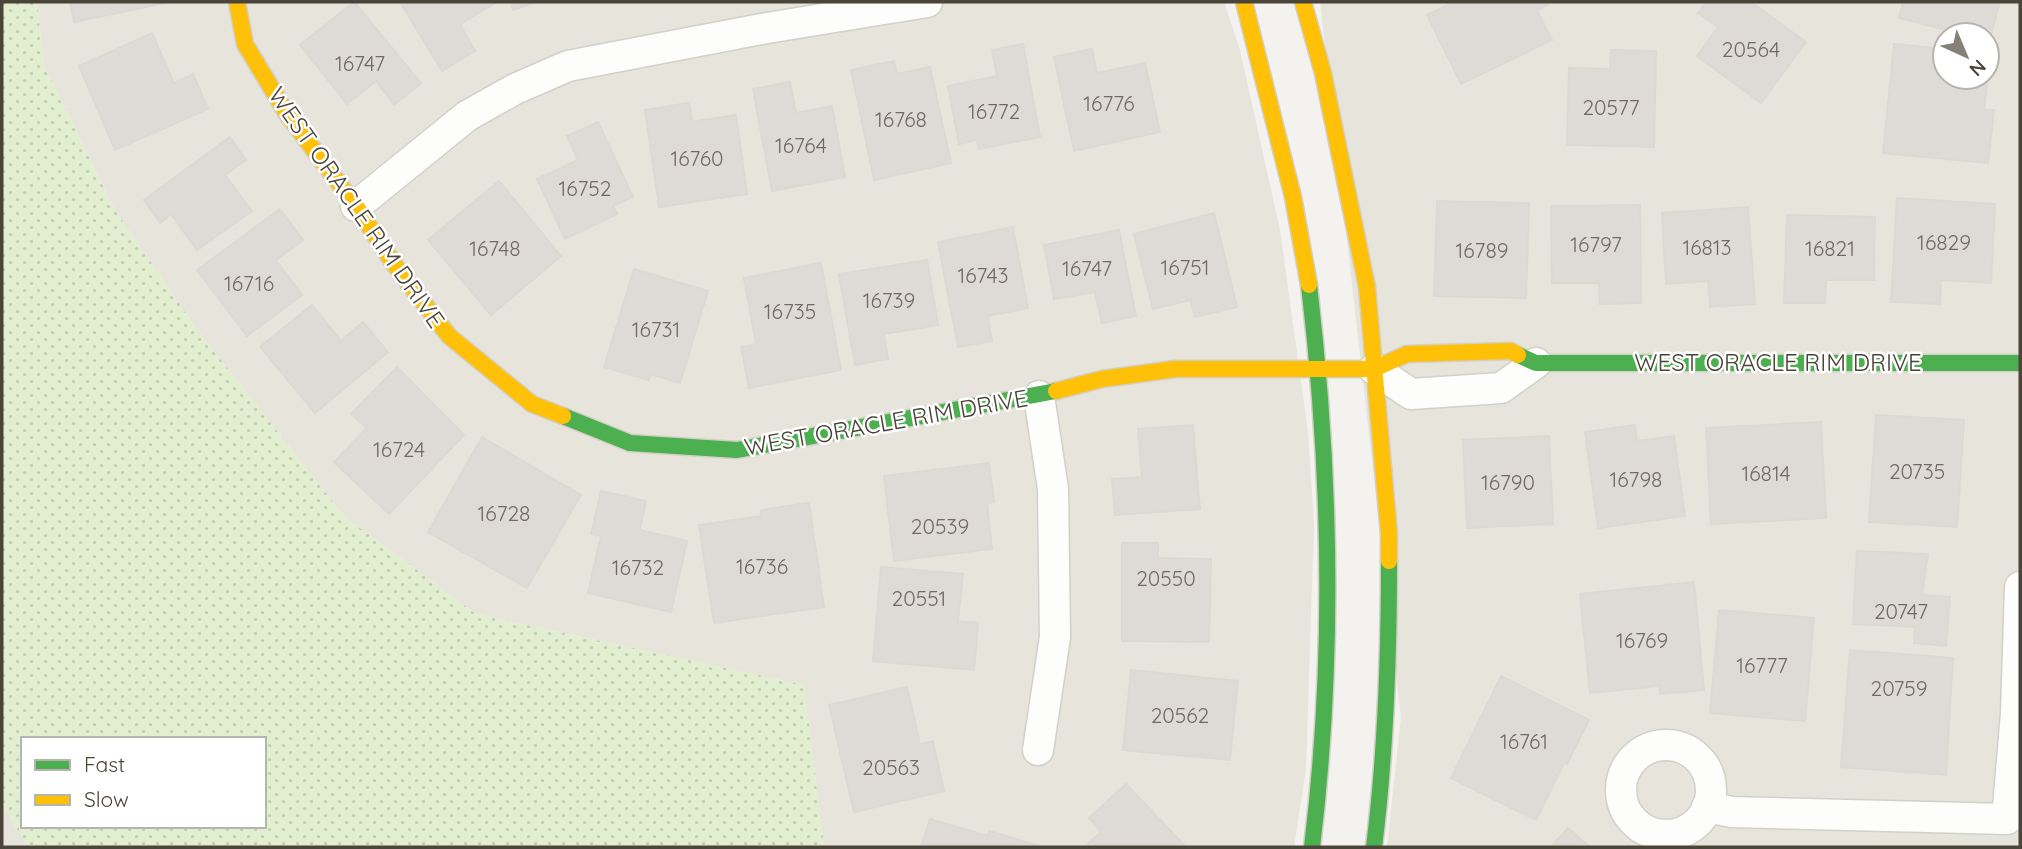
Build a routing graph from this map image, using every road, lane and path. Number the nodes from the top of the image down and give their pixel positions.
1 (237, 2) edge
2 (928, 2) edge
3 (1244, 2) edge
4 (1303, 2) edge
5 (356, 206) junction
6 (1536, 363) junction
7 (2020, 363) edge
8 (1374, 369) junction
9 (1317, 371) junction
10 (1039, 396) junction
11 (2020, 587) edge
12 (1038, 750) dead end
13 (1707, 807) dead end
14 (1312, 847) edge
15 (1374, 847) edge

1 - 5 street, WEST ORACLE RIM DRIVE
2 - 5 street
3 - 9 street
4 - 8 street
5 - 10 street, WEST ORACLE RIM DRIVE
6 - 7 street, WEST ORACLE RIM DRIVE
6 - 8 street, WEST ORACLE RIM DRIVE
6 - 8 street
8 - 9 street, WEST ORACLE RIM DRIVE
8 - 15 street
9 - 10 street, WEST ORACLE RIM DRIVE
9 - 14 street
10 - 12 street
11 - 13 street

